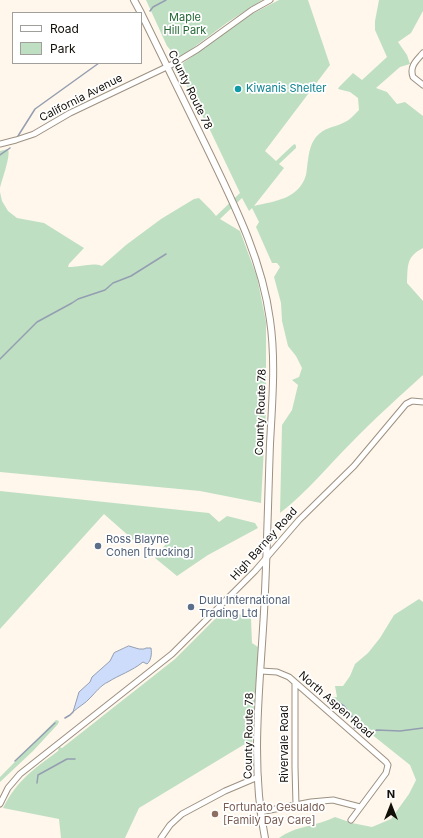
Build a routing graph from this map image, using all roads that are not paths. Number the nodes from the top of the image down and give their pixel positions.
1 (134, 0) edge
2 (270, 0) edge
3 (140, 12) edge
4 (142, 15) edge
5 (423, 53) edge
6 (167, 67) junction
7 (423, 85) edge
8 (0, 144) edge
9 (423, 402) edge
10 (266, 558) junction
11 (260, 671) junction
12 (295, 683) junction
13 (258, 777) junction
14 (0, 804) edge
15 (296, 805) junction
16 (360, 807) junction
17 (260, 812) junction
18 (351, 820) dead end
19 (161, 838) edge
20 (265, 838) edge

1 - 3 street, County Route 78
2 - 6 street, California Avenue
4 - 6 street, County Route 78
5 - 7 street
6 - 8 street, California Avenue
6 - 10 street, County Route 78
9 - 10 street, High Barney Road
10 - 11 street, County Route 78
10 - 14 street, High Barney Road
11 - 12 street, North Aspen Road
11 - 13 street, County Route 78
12 - 15 street, Rivervale Road
12 - 16 street, North Aspen Road
13 - 17 street, County Route 78
13 - 19 street
15 - 16 street
15 - 17 street
16 - 18 street
17 - 20 street, County Route 78

